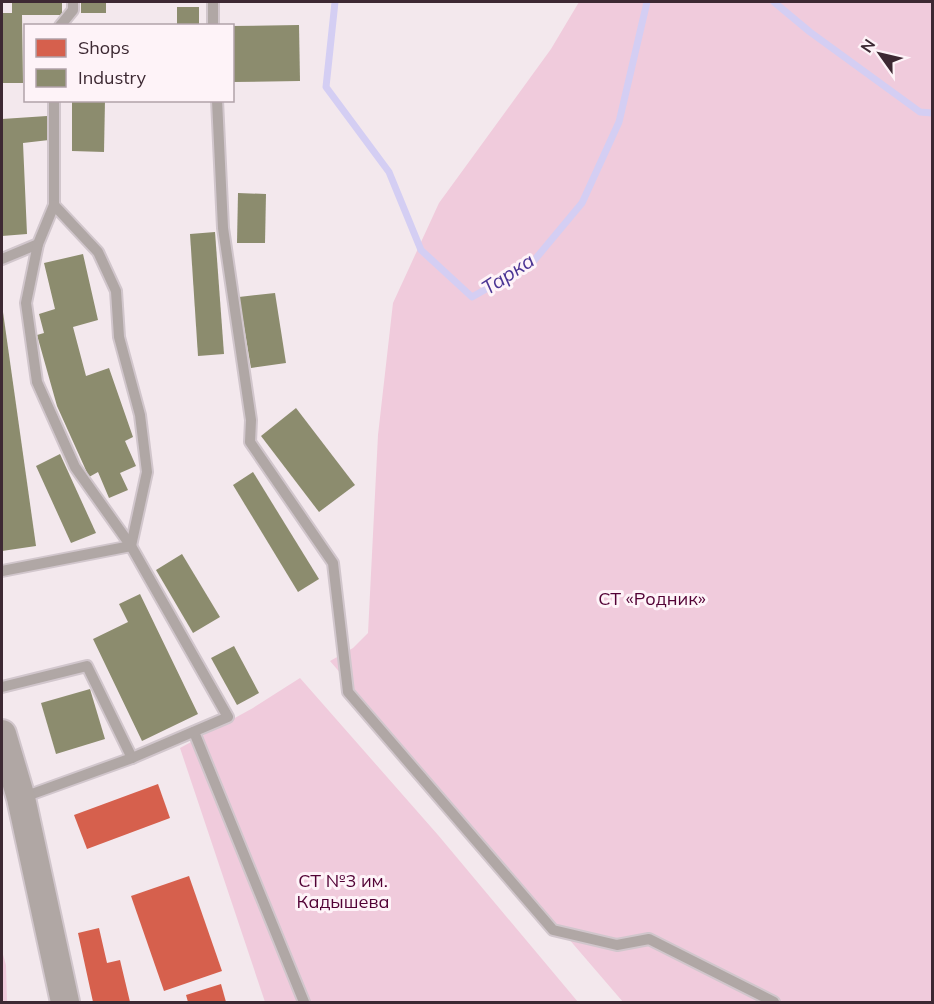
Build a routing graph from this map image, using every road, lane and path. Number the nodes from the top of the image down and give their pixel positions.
1 (73, 2) edge
2 (213, 2) edge
3 (62, 24) edge
4 (213, 24) edge
5 (54, 102) edge
6 (217, 102) edge
7 (54, 206) junction
8 (38, 244) junction
9 (2, 259) edge
10 (131, 546) junction
11 (2, 571) edge
12 (2, 687) edge
13 (194, 732) junction
14 (2, 734) edge
15 (132, 758) junction
16 (11, 800) edge
17 (65, 1002) edge
18 (304, 1002) edge
19 (774, 1002) edge

1 - 3 lane
2 - 4 lane
5 - 7 lane
6 - 19 lane
7 - 8 lane
7 - 10 lane
8 - 9 lane
8 - 10 lane
10 - 11 lane
10 - 13 lane
12 - 15 lane
13 - 15 lane
13 - 18 lane
14 - 16 street
15 - 16 lane
16 - 17 street

